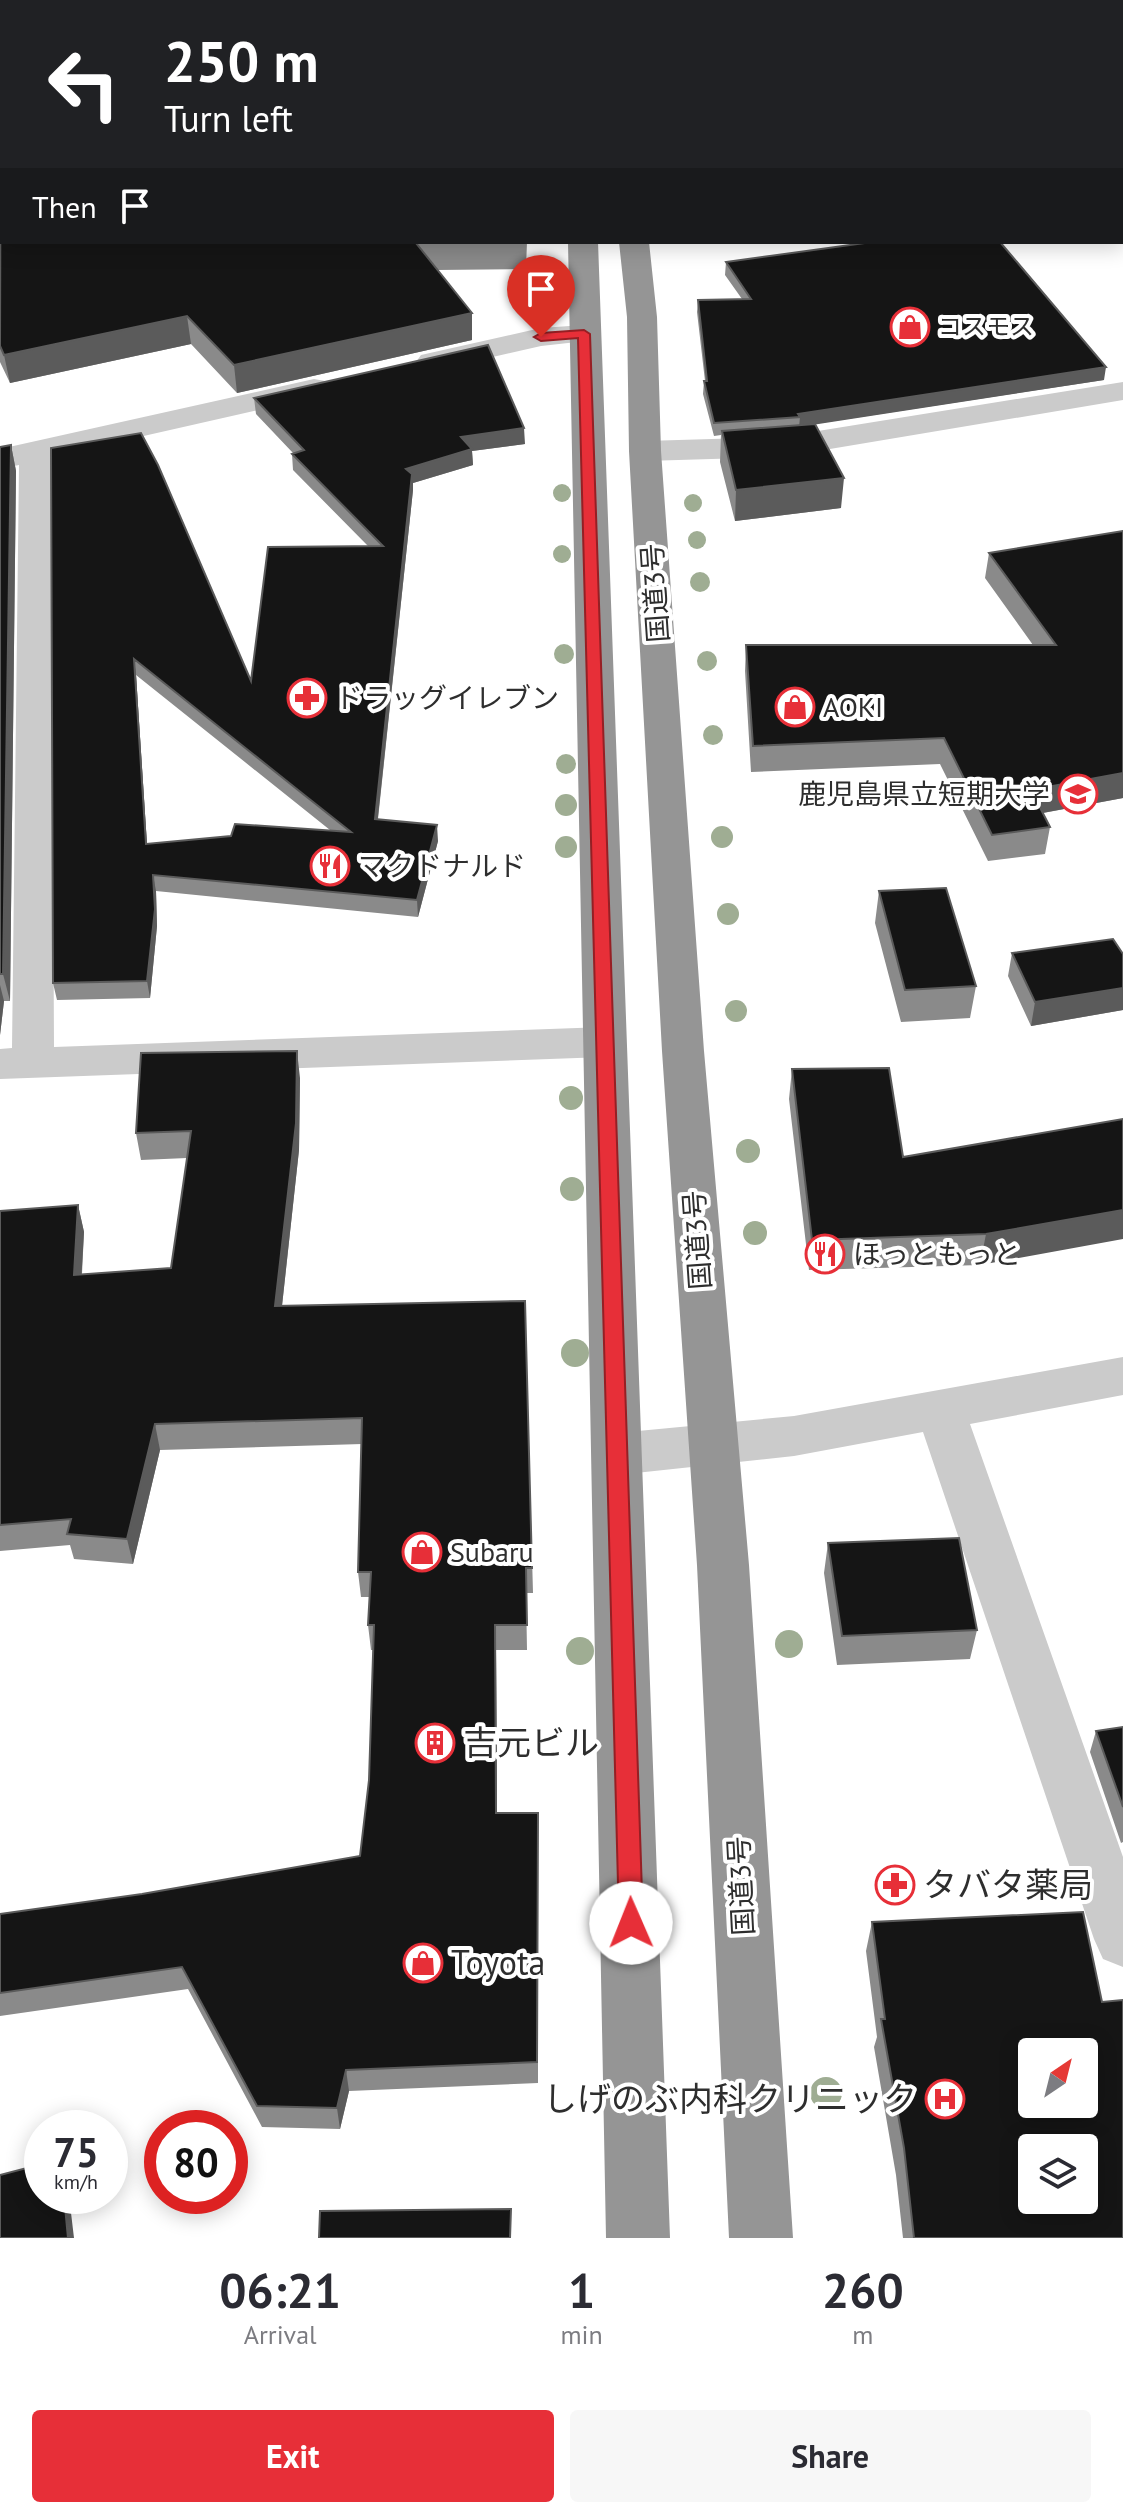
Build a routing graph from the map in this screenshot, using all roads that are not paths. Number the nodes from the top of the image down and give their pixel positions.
1 (583, 244) edge
2 (634, 244) edge
3 (584, 334) junction
4 (403, 368) edge
5 (342, 382) edge
6 (1123, 391) edge
7 (645, 451) junction
8 (18, 455) edge
9 (605, 1042) junction
10 (17, 1063) edge
11 (1123, 1376) edge
12 (940, 1409) junction
13 (713, 1445) junction
14 (617, 1454) junction
15 (1123, 1939) edge
16 (638, 2238) edge
17 (761, 2238) edge

1 - 3 highway
2 - 7 highway, 国道3号
3 - 4 street
3 - 9 highway
5 - 8 street
6 - 7 street
7 - 13 highway, 国道3号
8 - 10 street
9 - 10 street
9 - 14 highway
11 - 12 street
12 - 13 street
12 - 15 street
13 - 14 street
13 - 17 highway, 国道3号
14 - 16 highway

